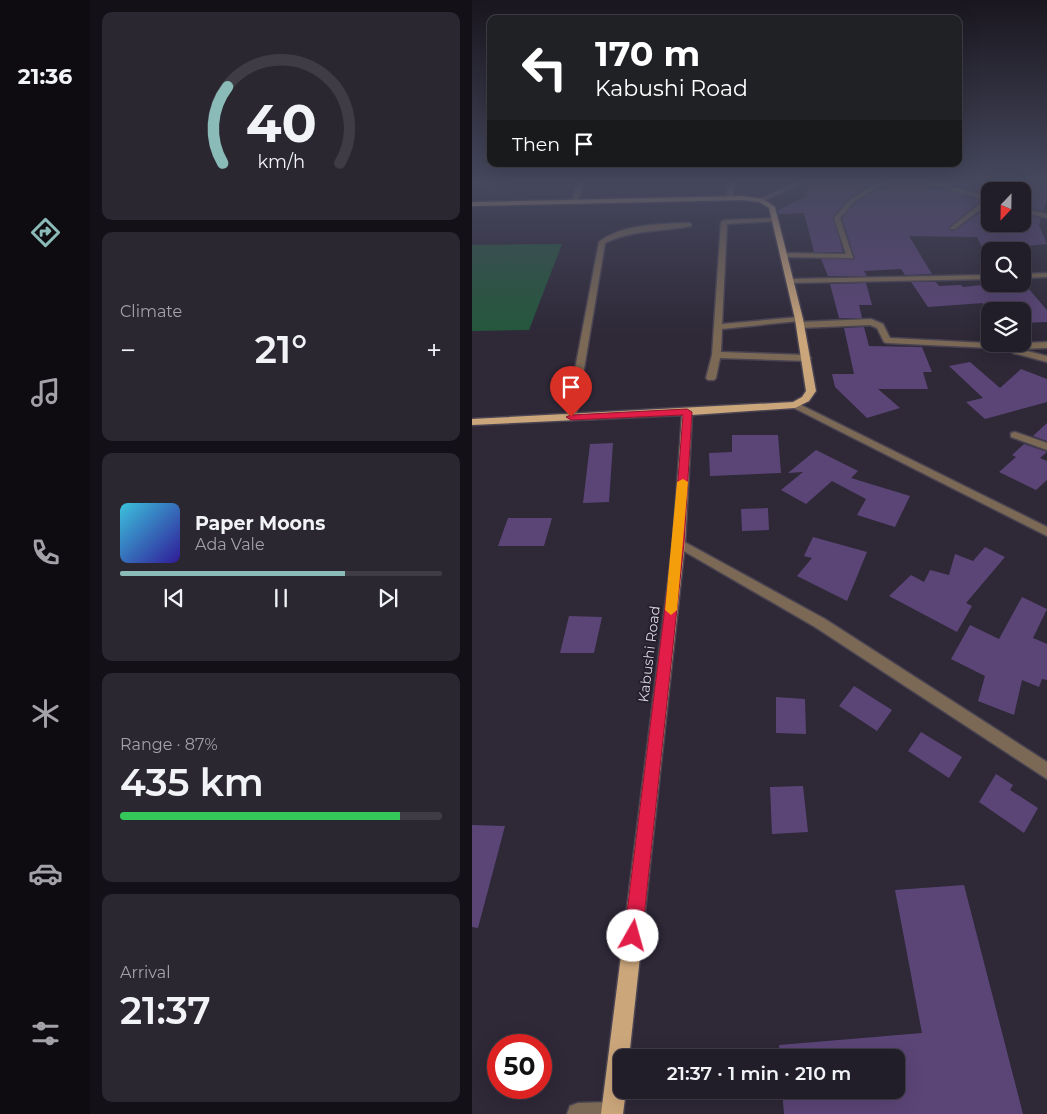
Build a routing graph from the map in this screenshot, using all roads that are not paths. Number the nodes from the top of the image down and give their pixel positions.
1 (622, 232) edge
2 (723, 232) edge
3 (779, 232) edge
4 (842, 232) edge
5 (784, 256) junction
6 (1046, 275) edge
7 (1031, 276) edge
8 (981, 277) edge
9 (790, 281) junction
10 (799, 322) junction
11 (717, 327) junction
12 (1046, 345) edge
13 (981, 346) edge
14 (1031, 346) edge
15 (1020, 352) edge
16 (716, 355) junction
17 (806, 358) junction
18 (1046, 360) edge
19 (711, 378) dead end
20 (795, 405) junction
21 (687, 412) junction
22 (571, 417) junction
23 (472, 422) edge
24 (1015, 435) dead end
25 (1046, 447) edge
26 (1046, 532) edge
27 (679, 543) junction
28 (1046, 771) edge
29 (578, 1114) edge
30 (612, 1114) edge

1 - 22 street
2 - 11 street
3 - 5 main road
4 - 5 street
5 - 9 main road
6 - 7 street
8 - 9 street
9 - 10 main road
10 - 11 street
10 - 13 street
10 - 17 main road
11 - 16 street
12 - 14 street
15 - 18 street
16 - 17 street
16 - 19 street
17 - 20 main road
20 - 21 main road
20 - 26 street
21 - 22 main road
21 - 27 main road, Kabushi Road
22 - 23 main road
24 - 25 street
27 - 28 street
27 - 30 main road, Kabushi Road
29 - 30 street

